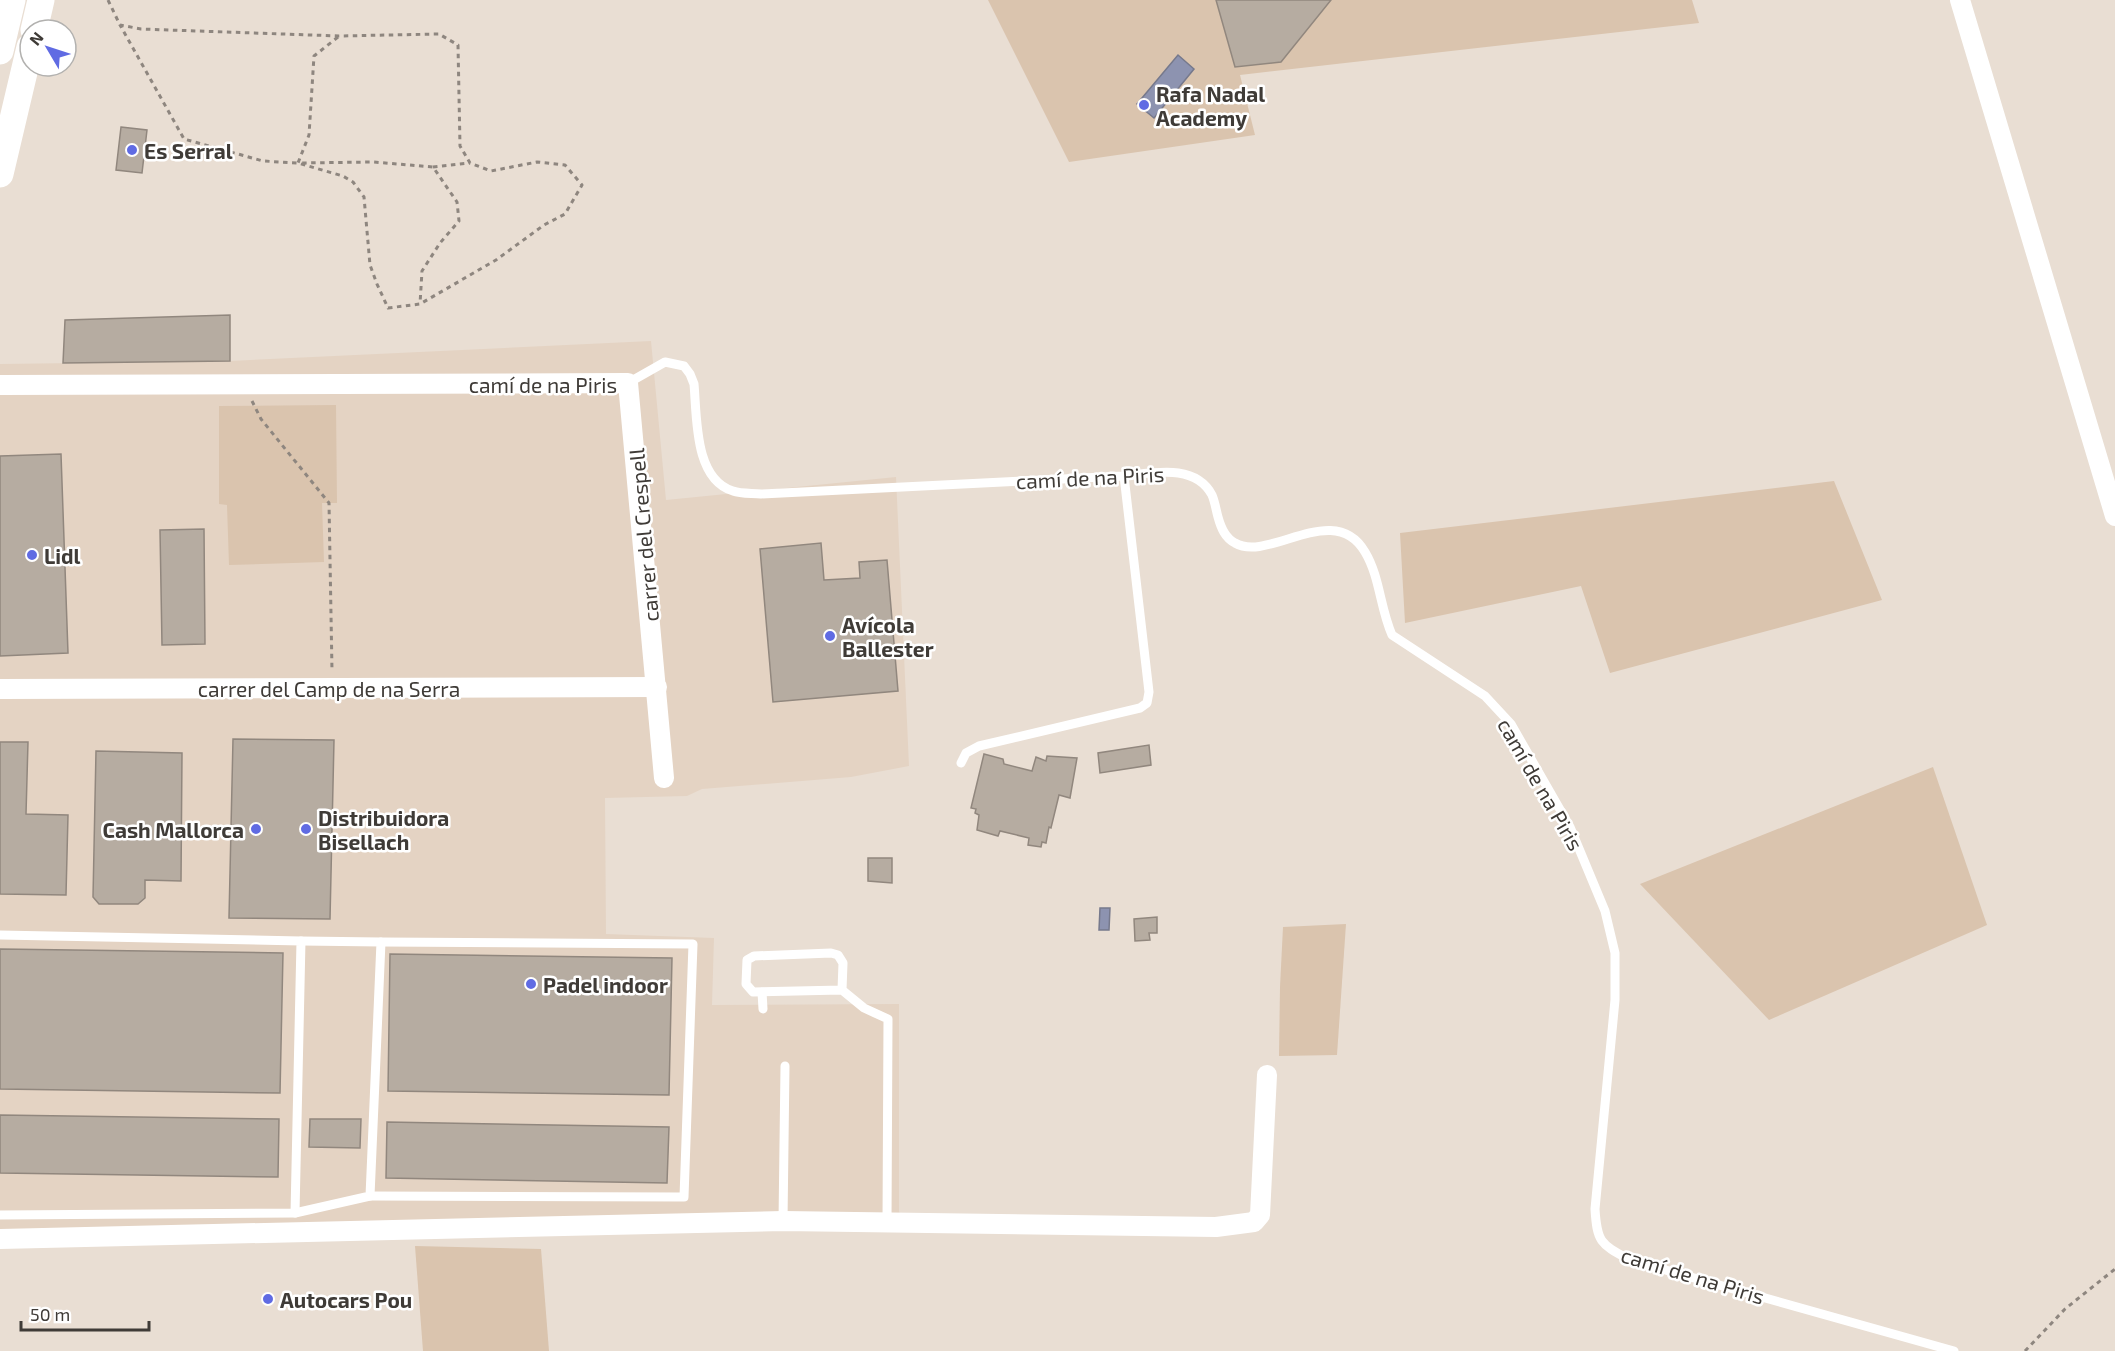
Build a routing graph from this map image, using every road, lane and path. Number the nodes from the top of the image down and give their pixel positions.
1 (12, 0) edge
2 (41, 0) edge
3 (108, 0) edge
4 (1960, 0) edge
5 (37, 18) edge
6 (120, 25) junction
7 (339, 36) junction
8 (0, 51) edge
9 (21, 78) edge
10 (7, 124) edge
11 (298, 163) junction
12 (470, 163) junction
13 (433, 167) junction
14 (0, 174) edge
15 (420, 304) junction
16 (628, 383) junction
17 (251, 384) junction
18 (0, 385) edge
19 (1124, 476) junction
20 (2115, 516) edge
21 (657, 687) junction
22 (332, 688) junction
23 (0, 689) edge
24 (961, 763) dead end
25 (664, 778) dead end
26 (0, 935) edge
27 (302, 941) junction
28 (381, 942) junction
29 (842, 990) junction
30 (762, 992) junction
31 (763, 1009) dead end
32 (785, 1066) dead end
33 (1267, 1075) dead end
34 (370, 1196) junction
35 (295, 1212) junction
36 (0, 1215) edge
37 (783, 1221) junction
38 (887, 1222) junction
39 (0, 1239) edge
40 (2115, 1269) edge
41 (1954, 1351) edge
42 (2025, 1351) edge

1 - 8 main road
2 - 5 main road
3 - 6 path
4 - 20 street
6 - 7 path
6 - 11 path
7 - 11 path
7 - 12 path
9 - 10 main road
10 - 14 main road
11 - 13 path
11 - 15 path
12 - 13 path
12 - 15 path
13 - 15 path
16 - 17 street, camí de na Piris
16 - 19 lane, camí de na Piris
16 - 21 street, carrer del Crespell
17 - 18 street, camí de na Piris
17 - 22 path
19 - 24 lane
19 - 41 lane, camí de na Piris
21 - 22 street, carrer del Camp de na Serra
21 - 25 street, carrer del Crespell
22 - 23 street, carrer del Camp de na Serra
26 - 27 lane
27 - 28 lane
27 - 35 lane
28 - 34 lane
28 - 34 lane
29 - 30 lane
29 - 30 lane
29 - 38 lane
30 - 31 lane
32 - 37 lane
33 - 38 street
34 - 35 lane
35 - 36 lane
37 - 38 street
37 - 39 street
40 - 42 path

